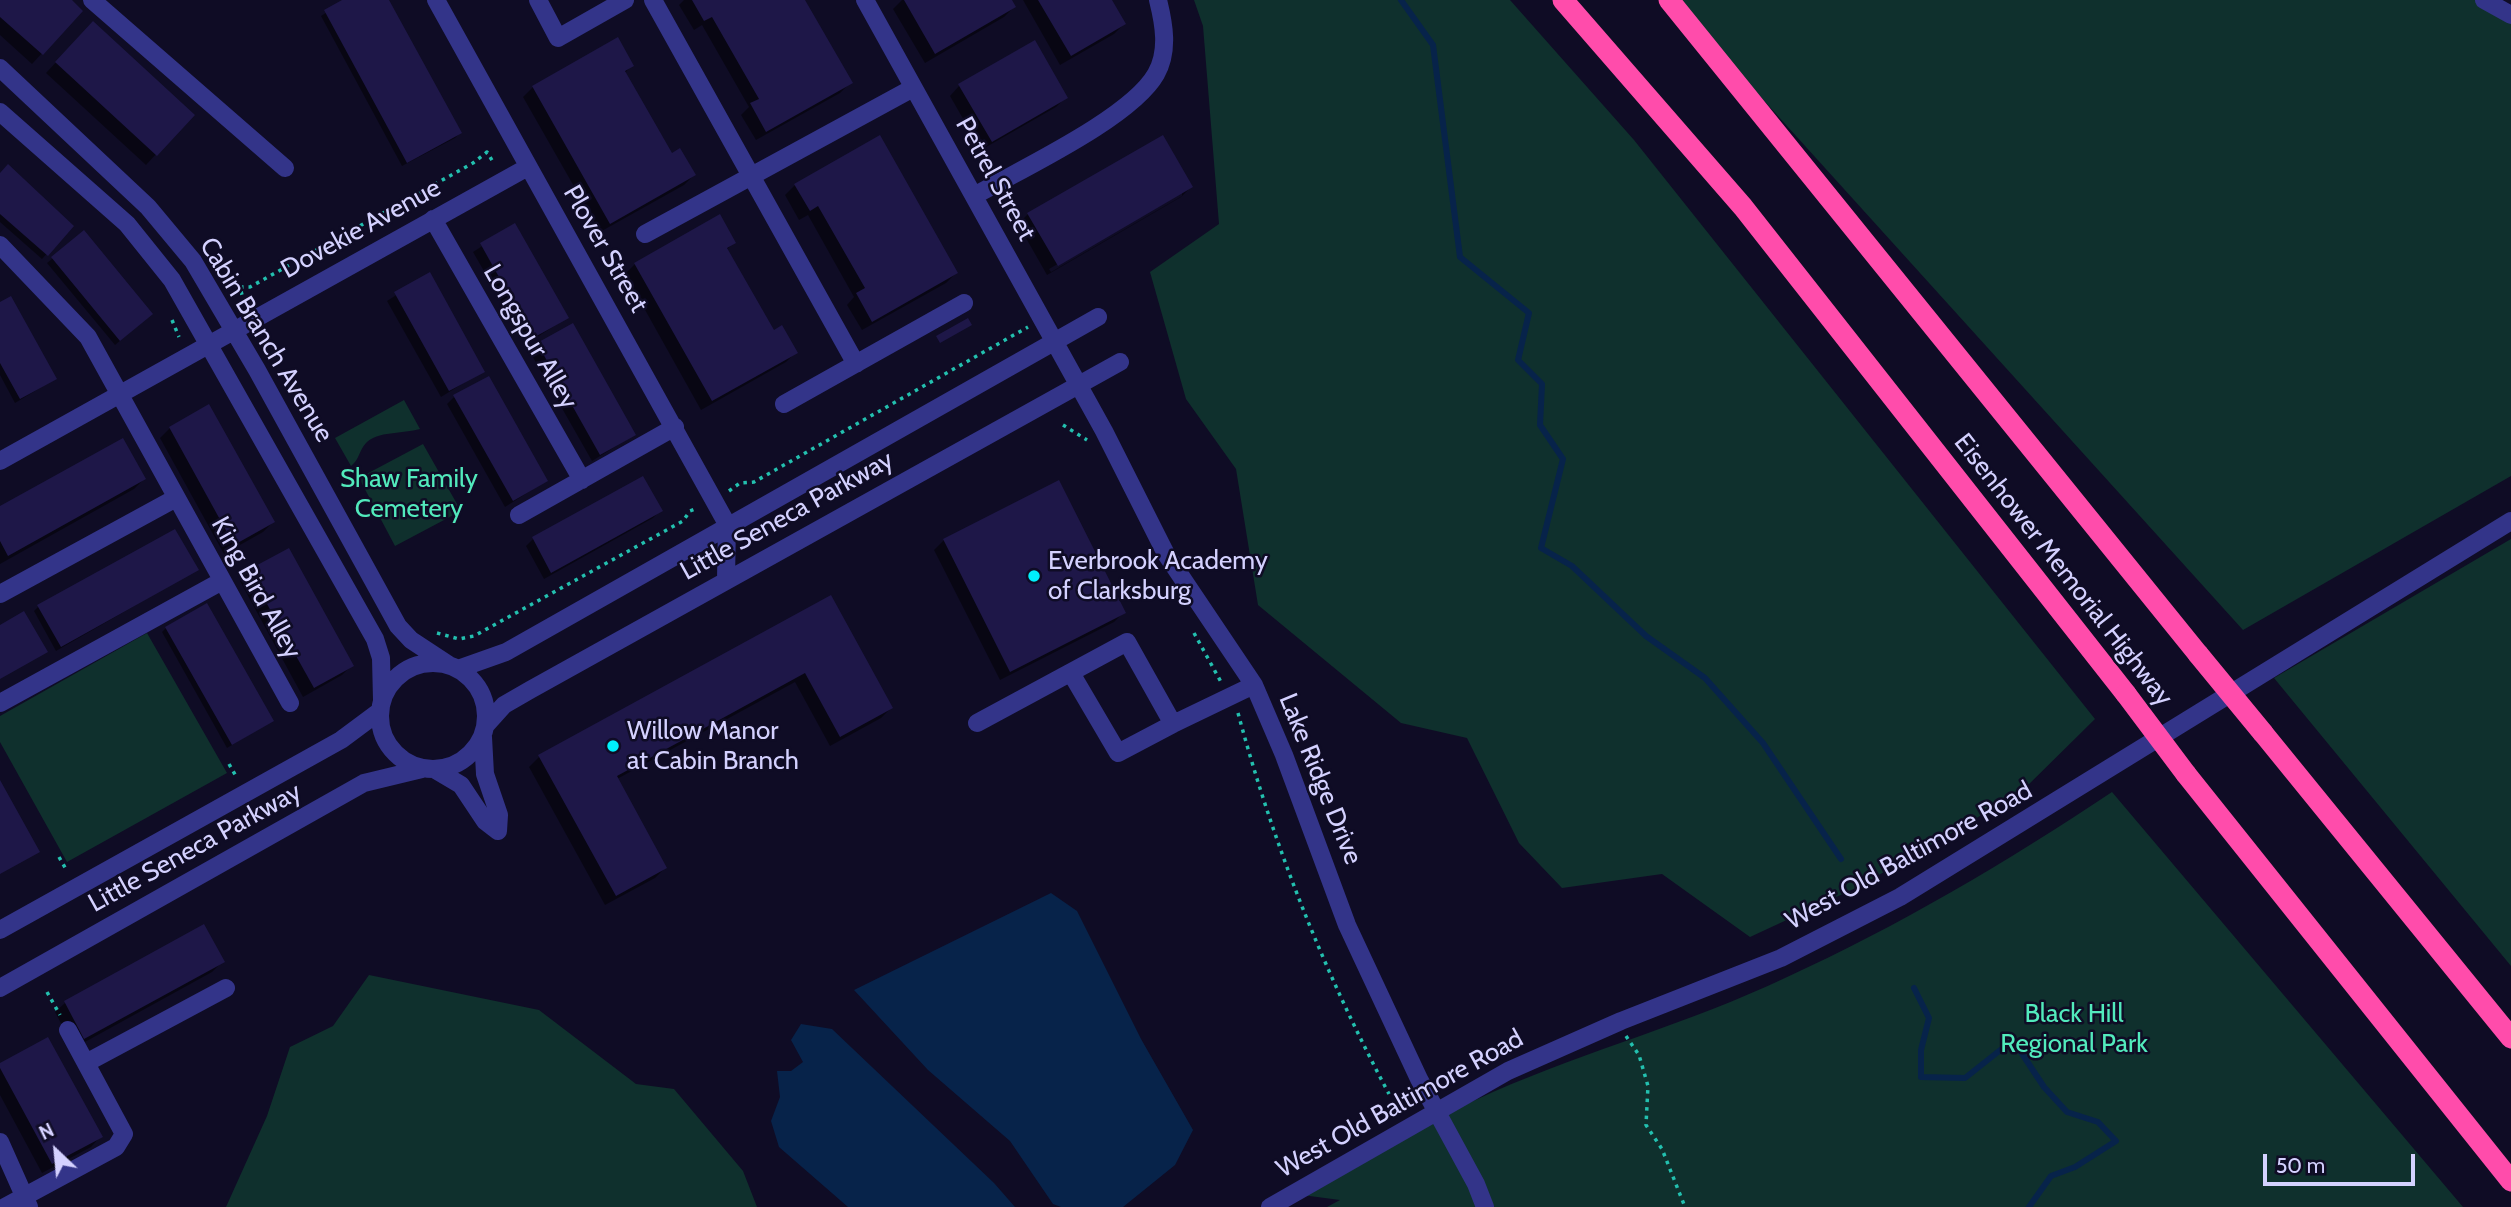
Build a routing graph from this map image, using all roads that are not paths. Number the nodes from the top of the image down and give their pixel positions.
1 (92, 0) edge
2 (436, 0) edge
3 (538, 0) edge
4 (625, 0) edge
5 (653, 0) edge
6 (865, 0) edge
7 (1158, 0) edge
8 (1563, 0) edge
9 (1669, 0) edge
10 (2484, 0) edge
11 (2511, 15) edge
12 (0, 68) edge
13 (914, 88) junction
14 (0, 112) edge
15 (528, 167) junction
16 (285, 169) dead end
17 (751, 176) junction
18 (974, 196) junction
19 (433, 219) junction
20 (645, 234) dead end
21 (0, 245) edge
22 (964, 303) dead end
23 (1098, 317) dead end
24 (235, 331) junction
25 (1055, 342) junction
26 (211, 345) junction
27 (1120, 362) dead end
28 (856, 364) junction
29 (1078, 384) junction
30 (119, 395) junction
31 (784, 404) dead end
32 (675, 427) junction
33 (0, 461) edge
34 (582, 480) junction
35 (176, 498) junction
36 (519, 515) dead end
37 (2511, 522) edge
38 (727, 524) junction
39 (726, 579) junction
40 (222, 581) junction
41 (0, 594) edge
42 (453, 667) junction
43 (1071, 673) junction
44 (1254, 685) junction
45 (0, 703) edge
46 (289, 703) dead end
47 (381, 705) junction
48 (977, 723) dead end
49 (1173, 724) junction
50 (484, 731) junction
51 (428, 769) junction
52 (0, 930) edge
53 (0, 988) edge
54 (226, 988) dead end
55 (68, 1030) road end
56 (2511, 1038) edge
57 (86, 1063) junction
58 (1436, 1110) junction
59 (0, 1142) edge
60 (2511, 1181) edge
61 (28, 1202) edge
62 (5, 1207) edge
63 (1270, 1207) edge
64 (1485, 1207) edge

1 - 16 street
2 - 15 street, Plover Street
3 - 4 street
5 - 17 street
6 - 13 street, Petrel Street
7 - 18 street
8 - 60 highway, Eisenhower Memorial Highway, bridge
9 - 56 highway, Eisenhower Memorial Highway, bridge
10 - 11 street
12 - 24 street, Cabin Branch Avenue
13 - 17 street
13 - 18 street, Petrel Street
14 - 26 street, Cabin Branch Avenue
15 - 19 street, Dovekie Avenue
15 - 32 street, Plover Street
17 - 20 street
17 - 28 street
18 - 25 street, Petrel Street
19 - 24 street, Dovekie Avenue
19 - 34 street, Longspur Alley
21 - 30 street, King Bird Alley
22 - 28 street
23 - 25 street, Little Seneca Parkway
24 - 26 street, Dovekie Avenue
24 - 42 street, Cabin Branch Avenue
25 - 29 street, Petrel Street
25 - 38 street, Little Seneca Parkway
26 - 30 street, Dovekie Avenue
26 - 47 street, Cabin Branch Avenue
27 - 29 street, Little Seneca Parkway
28 - 31 street
29 - 39 street, Little Seneca Parkway
29 - 44 street, Lake Ridge Drive
30 - 33 street, Dovekie Avenue
30 - 35 street, King Bird Alley
32 - 34 street
32 - 38 street, Plover Street
34 - 36 street
35 - 40 street, King Bird Alley
35 - 41 street
37 - 58 street, West Old Baltimore Road
38 - 39 street
38 - 42 street, Little Seneca Parkway
39 - 50 street, Little Seneca Parkway
40 - 45 street
40 - 46 street, King Bird Alley
42 - 47 street
42 - 50 street
43 - 48 street
43 - 49 street
43 - 49 street
44 - 49 street
44 - 58 street, Lake Ridge Drive
47 - 51 street
47 - 52 street, Little Seneca Parkway
50 - 51 street
50 - 51 street
51 - 53 street, Little Seneca Parkway
54 - 57 street
55 - 57 street
57 - 61 street
58 - 63 street, West Old Baltimore Road
58 - 64 street, Lake Ridge Drive
59 - 61 street
61 - 62 street

